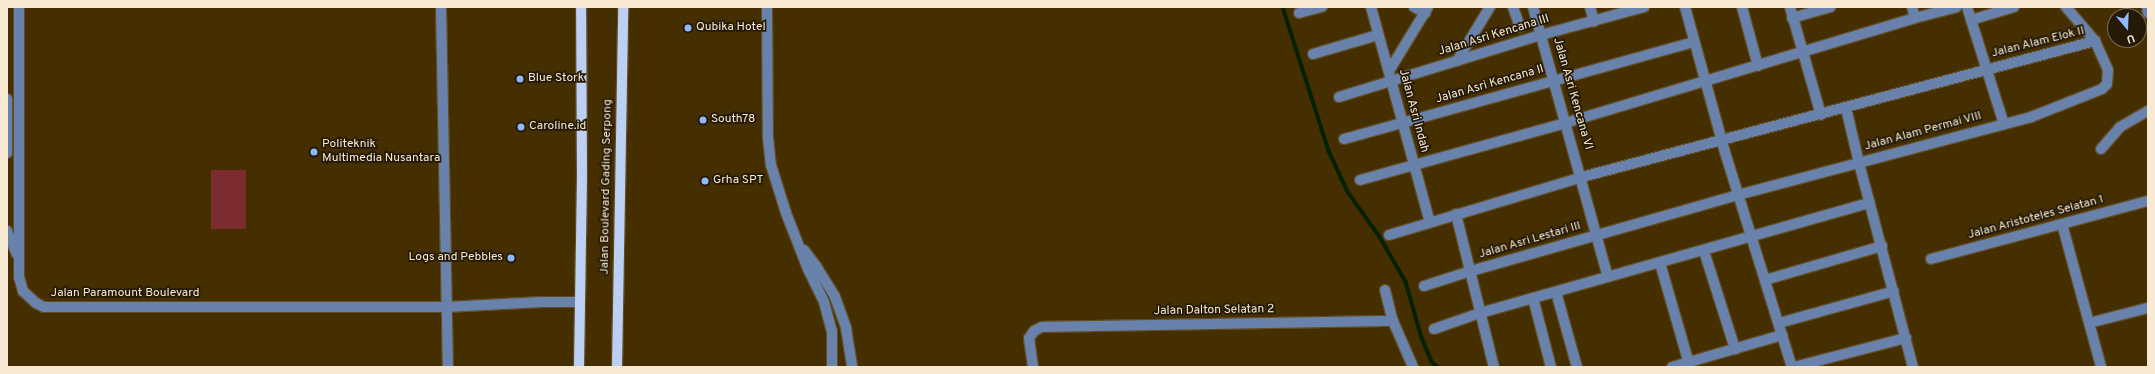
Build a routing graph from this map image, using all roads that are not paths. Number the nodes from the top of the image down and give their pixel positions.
1 (19, 7) edge
2 (441, 7) edge
3 (581, 7) edge
4 (623, 7) edge
5 (767, 7) edge
6 (1322, 7) edge
7 (1371, 7) edge
8 (1414, 7) edge
9 (1490, 7) edge
10 (1513, 7) edge
11 (1533, 7) edge
12 (1590, 7) edge
13 (1685, 7) edge
14 (1742, 7) edge
15 (1790, 7) edge
16 (1830, 7) edge
17 (1912, 7) edge
18 (1957, 7) edge
19 (1967, 7) edge
20 (2014, 7) edge
21 (2066, 7) edge
22 (2146, 7) edge
23 (1639, 8) edge
24 (1426, 10) edge
25 (2148, 13) edge
26 (1299, 14) dead end
27 (1792, 18) junction
28 (1915, 18) junction
29 (1971, 20) junction
30 (1594, 21) junction
31 (1520, 27) dead end
32 (1378, 35) junction
33 (1541, 35) junction
34 (1694, 42) junction
35 (2095, 42) junction
36 (1802, 53) junction
37 (1312, 54) dead end
38 (1457, 61) junction
39 (1758, 66) junction
40 (1987, 69) junction
41 (1391, 78) junction
42 (1557, 79) junction
43 (1707, 82) junction
44 (1339, 97) dead end
45 (7, 99) edge
46 (1846, 108) junction
47 (2148, 112) edge
48 (1820, 115) junction
49 (1404, 123) junction
50 (1565, 123) junction
51 (2004, 124) junction
52 (1344, 140) dead end
53 (1722, 142) junction
54 (2101, 149) dead end
55 (7, 154) edge
56 (1859, 163) junction
57 (1412, 166) junction
58 (1582, 177) junction
59 (1360, 180) dead end
60 (1738, 195) junction
61 (2148, 202) edge
62 (1870, 204) junction
63 (1456, 214) junction
64 (1430, 222) junction
65 (2062, 224) junction
66 (7, 231) edge
67 (1389, 235) dead end
68 (1596, 236) junction
69 (1752, 238) junction
70 (798, 242) junction
71 (1882, 246) junction
72 (1704, 251) junction
73 (19, 257) junction
74 (1931, 260) dead end
75 (1660, 263) junction
76 (1471, 271) junction
77 (1608, 277) junction
78 (1765, 280) junction
79 (1424, 286) dead end
80 (1385, 290) dead end
81 (1894, 291) junction
82 (1556, 292) junction
83 (1533, 298) junction
84 (580, 302) junction
85 (446, 307) junction
86 (2148, 308) edge
87 (1480, 313) junction
88 (1392, 321) junction
89 (1778, 323) junction
90 (2089, 323) junction
91 (1434, 329) dead end
92 (1782, 335) junction
93 (1906, 338) junction
94 (1735, 350) junction
95 (1689, 365) edge
96 (448, 367) edge
97 (579, 367) edge
98 (617, 367) edge
99 (832, 367) edge
100 (852, 367) edge
101 (1034, 367) edge
102 (1413, 367) edge
103 (1494, 367) edge
104 (1551, 367) edge
105 (1577, 367) edge
106 (1672, 367) edge
107 (1793, 367) edge
108 (1913, 367) edge
109 (2101, 367) edge

1 - 73 street, Jalan Paramount Boulevard
2 - 85 street
3 - 84 main road, Jalan Boulevard Gading Serpong
4 - 98 main road, Jalan Boulevard Gading Serpong
5 - 70 street
6 - 26 street
7 - 32 street, Jalan Asri Indah
8 - 24 street
9 - 38 street
10 - 31 street
11 - 33 street, Jalan Asri Kencana VI
12 - 30 street
13 - 34 street
14 - 39 street
15 - 27 street
16 - 27 street
17 - 28 street
18 - 28 street
19 - 29 street
20 - 29 street
21 - 35 street, Jalan Alam Permai VIII
22 - 25 street
23 - 30 street, Jalan Asri Kencana III
24 - 41 street
27 - 36 street
28 - 36 street
29 - 40 street
30 - 33 street, Jalan Asri Kencana III
32 - 37 street
32 - 41 street, Jalan Asri Indah
33 - 38 street, Jalan Asri Kencana III
33 - 42 street, Jalan Asri Kencana VI
34 - 42 street
34 - 43 street
35 - 40 street, Jalan Alam Elok II
35 - 51 street, Jalan Alam Permai VIII
36 - 39 street
36 - 48 street
38 - 41 street, Jalan Asri Kencana III
39 - 43 street
40 - 46 street, Jalan Alam Elok II
40 - 51 street
41 - 44 street, Jalan Asri Kencana III
41 - 49 street, Jalan Asri Indah
42 - 49 street, Jalan Asri Kencana II
42 - 50 street, Jalan Asri Kencana VI
43 - 50 street
43 - 53 street
45 - 55 street
46 - 48 street, Jalan Alam Elok II
46 - 56 street
47 - 54 street
48 - 53 street, Jalan Alam Elok II
49 - 52 street, Jalan Asri Kencana II
49 - 57 street, Jalan Asri Indah
50 - 57 street
50 - 58 street, Jalan Asri Kencana VI
51 - 56 street, Jalan Alam Permai VIII
53 - 58 street, Jalan Alam Elok II
53 - 60 street
56 - 60 street, Jalan Alam Permai VIII
56 - 62 street
57 - 59 street
57 - 64 street, Jalan Asri Indah
58 - 63 street, Jalan Alam Elok II
58 - 68 street, Jalan Asri Kencana VI
60 - 68 street, Jalan Asri Lestari III
60 - 69 street
61 - 65 street, Jalan Aristoteles Selatan 1
62 - 69 street
62 - 71 street
63 - 64 street, Jalan Alam Elok II
63 - 76 street
64 - 67 street, Jalan Alam Elok II
65 - 74 street, Jalan Aristoteles Selatan 1
65 - 90 street
66 - 73 street
68 - 76 street, Jalan Asri Lestari III
68 - 77 street, Jalan Asri Kencana VI
69 - 72 street
69 - 78 street
70 - 99 street
70 - 100 street
71 - 78 street
71 - 81 street
72 - 75 street
72 - 94 street
73 - 85 street, Jalan Paramount Boulevard
75 - 77 street
75 - 95 street
76 - 79 street, Jalan Asri Lestari III
76 - 87 street
77 - 82 street
78 - 89 street
80 - 88 street
81 - 89 street
81 - 93 street
82 - 83 street
82 - 105 street
83 - 87 street
83 - 104 street
84 - 85 street, Jalan Paramount Boulevard
84 - 97 main road, Jalan Boulevard Gading Serpong
85 - 96 street
86 - 90 street
87 - 91 street
87 - 103 street
88 - 101 street, Jalan Dalton Selatan 2
88 - 102 street
89 - 92 street
90 - 109 street
92 - 94 street
92 - 107 street
93 - 107 street
93 - 108 street
94 - 95 street
95 - 106 street

